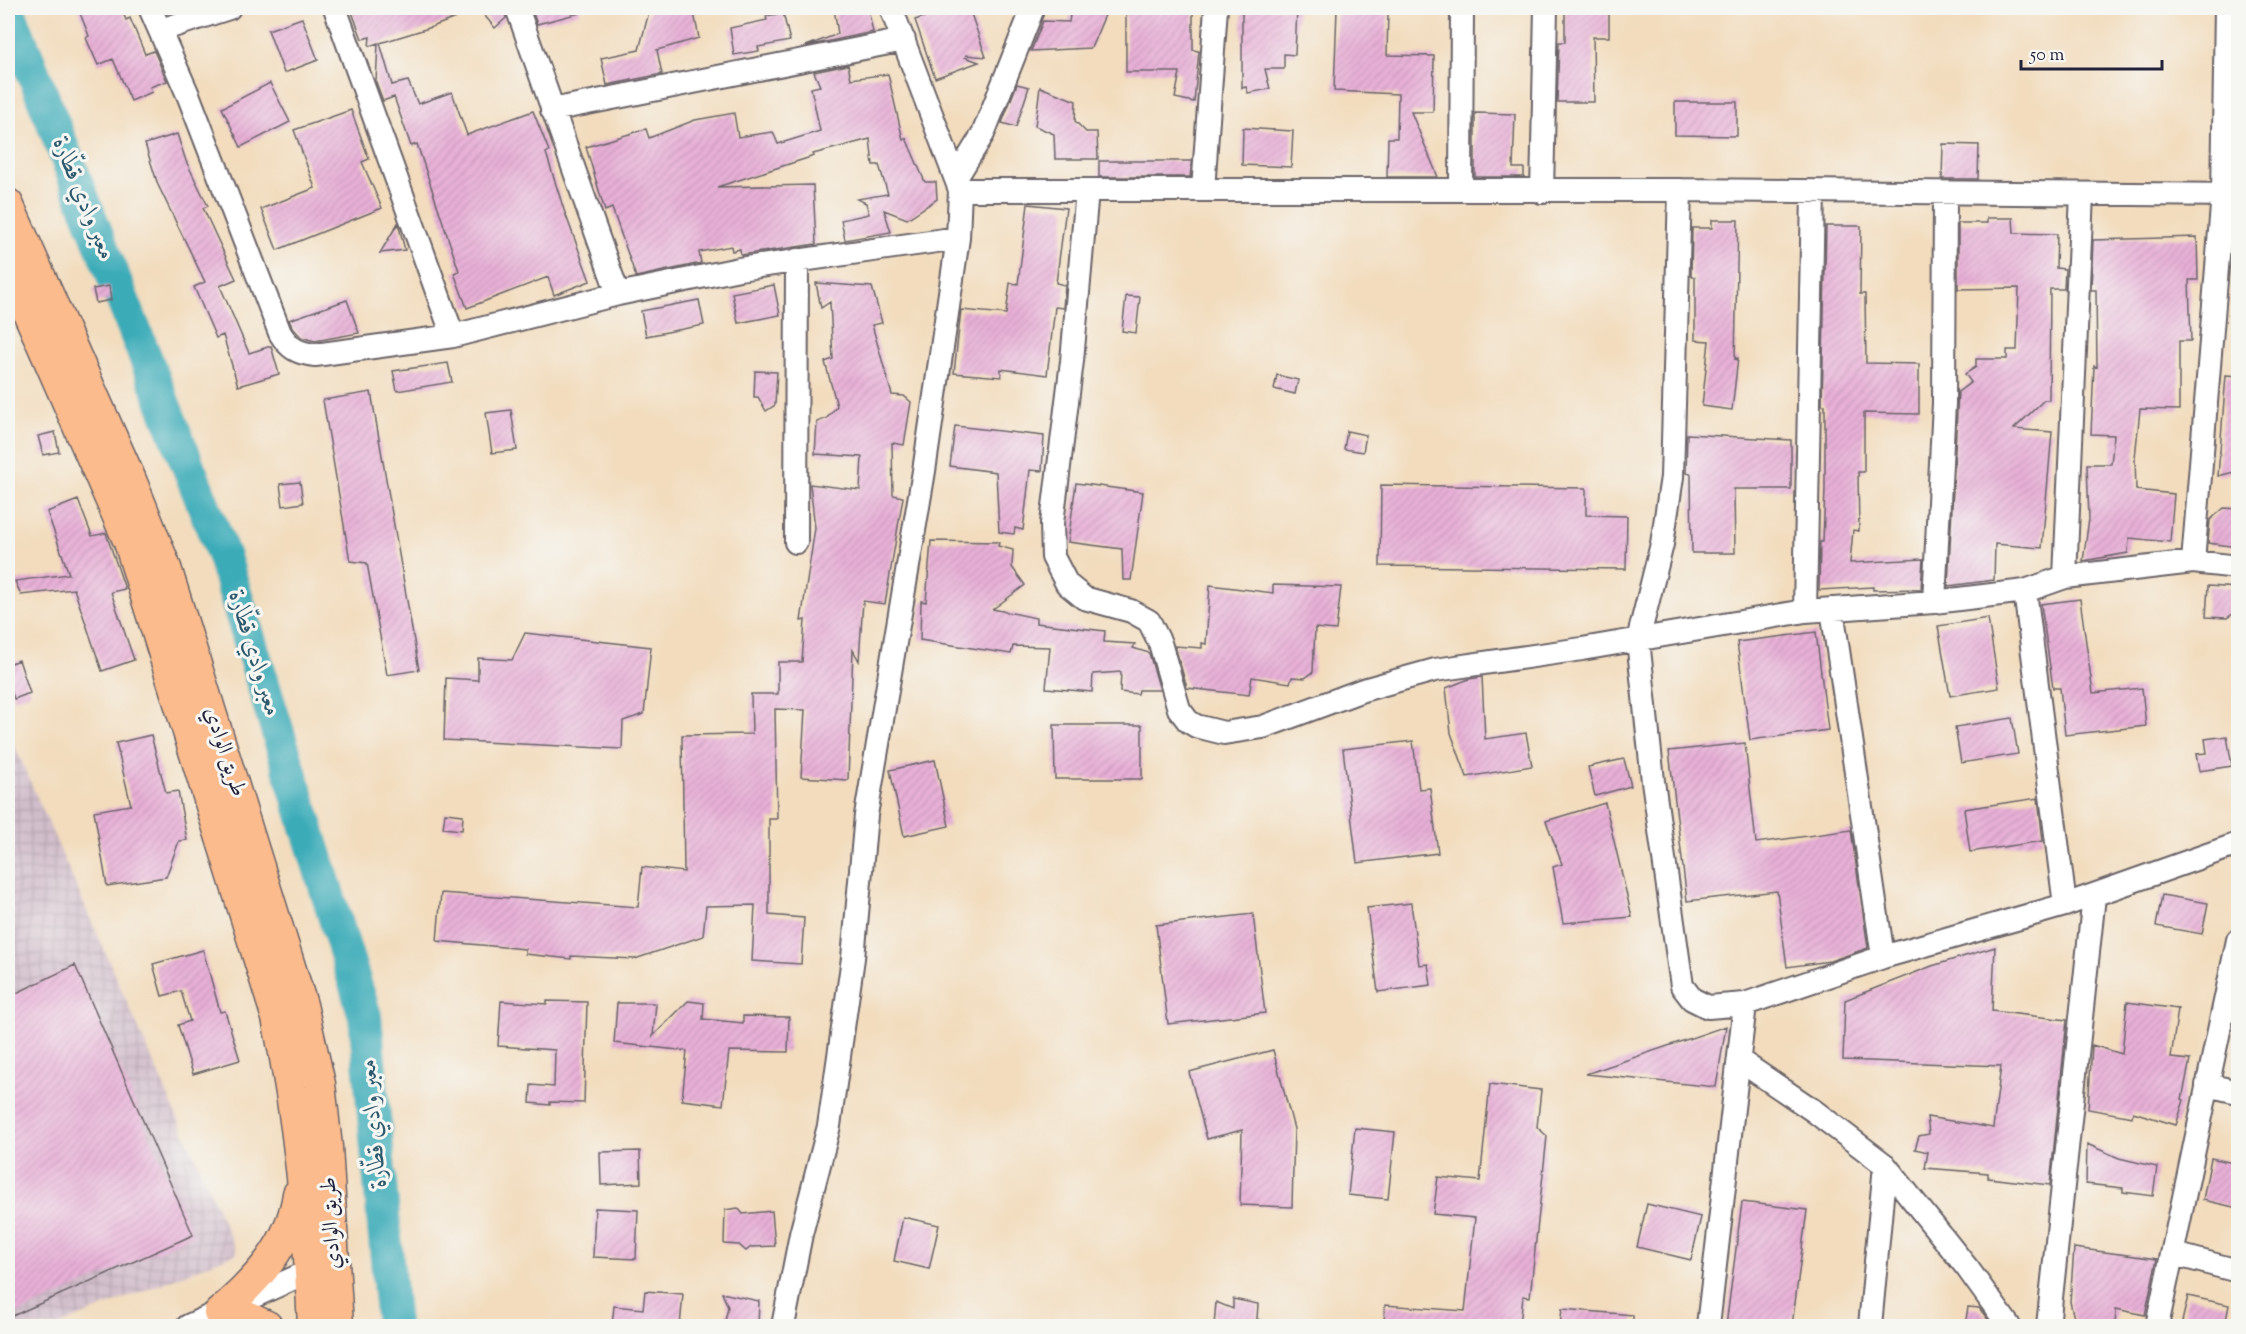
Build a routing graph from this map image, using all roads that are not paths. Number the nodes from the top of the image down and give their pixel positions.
1 (150, 8) edge
2 (229, 8) edge
3 (335, 8) edge
4 (517, 8) edge
5 (891, 8) edge
6 (1034, 8) edge
7 (1216, 8) edge
8 (1462, 8) edge
9 (1546, 8) edge
10 (2226, 8) edge
11 (161, 30) junction
12 (904, 40) junction
13 (552, 110) junction
14 (958, 184) junction
15 (1461, 189) junction
16 (1087, 190) junction
17 (1203, 190) junction
18 (1680, 190) junction
19 (1542, 192) junction
20 (1813, 192) junction
21 (1945, 194) junction
22 (2082, 194) junction
23 (2231, 194) edge
24 (8, 207) edge
25 (958, 238) junction
26 (796, 260) junction
27 (8, 267) edge
28 (618, 294) junction
29 (453, 336) junction
30 (116, 478) junction
31 (796, 542) dead end
32 (2193, 562) junction
33 (2238, 567) edge
34 (2065, 577) junction
35 (2025, 591) junction
36 (1934, 602) junction
37 (1832, 609) junction
38 (1805, 611) junction
39 (1638, 640) junction
40 (2238, 844) edge
41 (2094, 896) junction
42 (2065, 905) junction
43 (2238, 940) edge
44 (1883, 957) junction
45 (1745, 1004) junction
46 (1739, 1060) junction
47 (2207, 1085) junction
48 (2238, 1092) edge
49 (1885, 1166) junction
50 (302, 1169) junction
51 (2174, 1254) junction
52 (323, 1265) junction
53 (2238, 1271) edge
54 (219, 1313) junction
55 (188, 1326) edge
56 (267, 1326) edge
57 (313, 1326) edge
58 (338, 1326) edge
59 (783, 1326) edge
60 (1708, 1326) edge
61 (1870, 1326) edge
62 (2009, 1326) edge
63 (2048, 1326) edge
64 (2157, 1326) edge

1 - 11 street
2 - 11 street
3 - 29 street
4 - 13 street
5 - 12 street
6 - 14 street
7 - 17 street
8 - 15 street
9 - 19 street
10 - 23 street
11 - 29 street
12 - 13 street
12 - 14 street
13 - 28 street
14 - 16 street
14 - 25 street
15 - 17 street
15 - 19 street
16 - 17 street
16 - 39 street
18 - 19 street
18 - 20 street
18 - 39 street
20 - 21 street
20 - 38 street
21 - 22 street
21 - 36 street
22 - 23 street
22 - 34 street
23 - 32 street
24 - 30 main road, طريق الوادي
25 - 26 street
25 - 59 street
26 - 28 street
26 - 31 street
27 - 30 main road, طريق الوادي
28 - 29 street
30 - 50 main road, طريق الوادي
30 - 52 main road, طريق الوادي
32 - 33 street
32 - 34 street
34 - 35 street
35 - 36 street
35 - 42 street
36 - 37 street
37 - 38 street
37 - 44 street
38 - 39 street
39 - 45 street
40 - 41 street
41 - 42 street
41 - 63 street
42 - 44 street
43 - 47 street
44 - 45 street
45 - 46 street
46 - 49 street
46 - 60 street
47 - 48 street
47 - 51 street
49 - 61 street
49 - 62 street
50 - 52 main road, طريق الوادي
50 - 54 main road
51 - 53 street
51 - 64 street
52 - 54 street
52 - 57 main road, طريق الوادي
52 - 58 main road, طريق الوادي
54 - 55 street
54 - 56 main road

